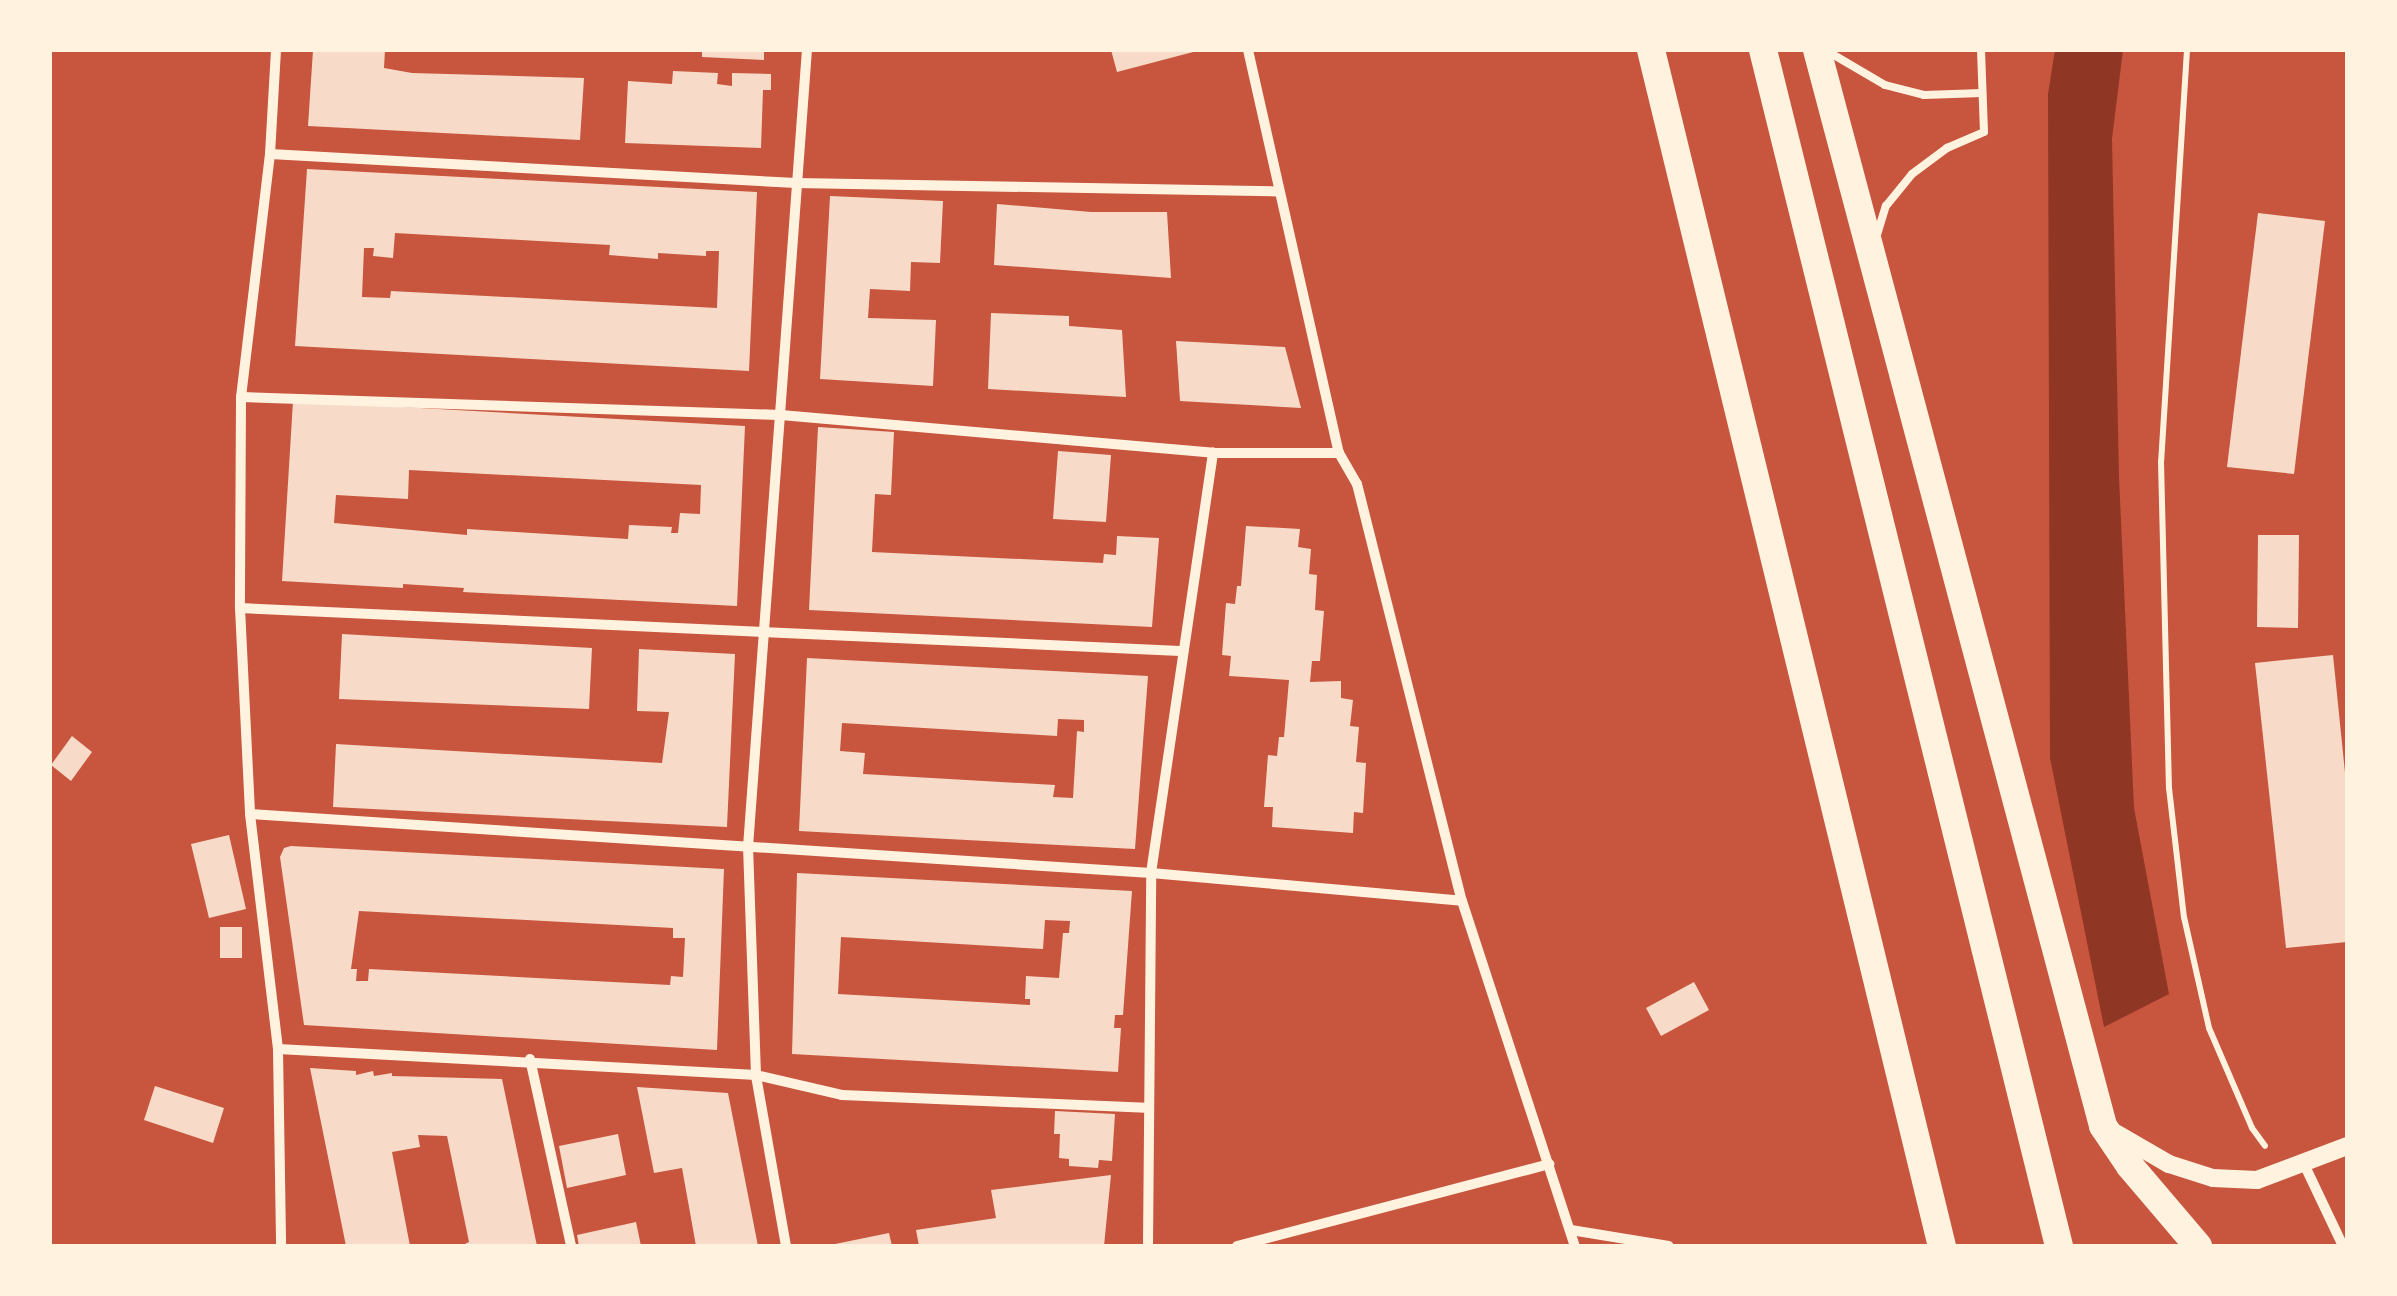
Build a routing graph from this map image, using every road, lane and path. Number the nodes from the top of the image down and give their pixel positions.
1 (276, 50) edge
2 (808, 50) edge
3 (1248, 50) edge
4 (1650, 50) edge
5 (1763, 50) edge
6 (1816, 50) edge
7 (1826, 50) edge
8 (1980, 50) edge
9 (2186, 50) edge
10 (1982, 93) junction
11 (270, 154) junction
12 (796, 183) junction
13 (1278, 191) junction
14 (1872, 254) junction
15 (242, 397) junction
16 (781, 415) junction
17 (1212, 453) junction
18 (1340, 453) junction
19 (240, 608) junction
20 (767, 629) junction
21 (1180, 651) junction
22 (250, 814) junction
23 (748, 847) junction
24 (1151, 873) junction
25 (1462, 901) junction
26 (278, 1049) junction
27 (530, 1059) junction
28 (756, 1075) junction
29 (1146, 1108) junction
30 (2103, 1126) junction
31 (2347, 1146) edge
32 (1548, 1164) junction
33 (2304, 1164) junction
34 (2284, 1172) junction
35 (1571, 1230) junction
36 (281, 1246) edge
37 (571, 1246) edge
38 (786, 1246) edge
39 (1148, 1246) edge
40 (1236, 1246) edge
41 (1574, 1246) edge
42 (1669, 1246) edge
43 (1942, 1246) edge
44 (2058, 1246) edge
45 (2198, 1246) edge
46 (2344, 1246) edge

1 - 11 street
2 - 12 street
3 - 13 street
4 - 43 highway
5 - 44 highway
6 - 14 highway
7 - 10 lane
8 - 10 lane
9 - 34 path
10 - 14 lane
11 - 12 street
11 - 15 street
12 - 13 street
12 - 16 street
13 - 18 street
14 - 30 highway
15 - 16 street
15 - 19 street
16 - 17 street
16 - 20 street
17 - 18 street
17 - 21 street
18 - 25 street
19 - 20 street
19 - 22 street
20 - 21 street
20 - 23 street
21 - 24 street
22 - 23 street
22 - 26 street
23 - 24 street
23 - 28 street
24 - 25 street
24 - 29 street
25 - 32 street
26 - 27 street
26 - 36 street
27 - 28 street
27 - 37 street
28 - 29 street
28 - 38 street
29 - 39 street
30 - 34 street
30 - 45 highway
31 - 33 street
32 - 35 street
32 - 40 street
33 - 34 street
33 - 46 street
35 - 41 street
35 - 42 street

